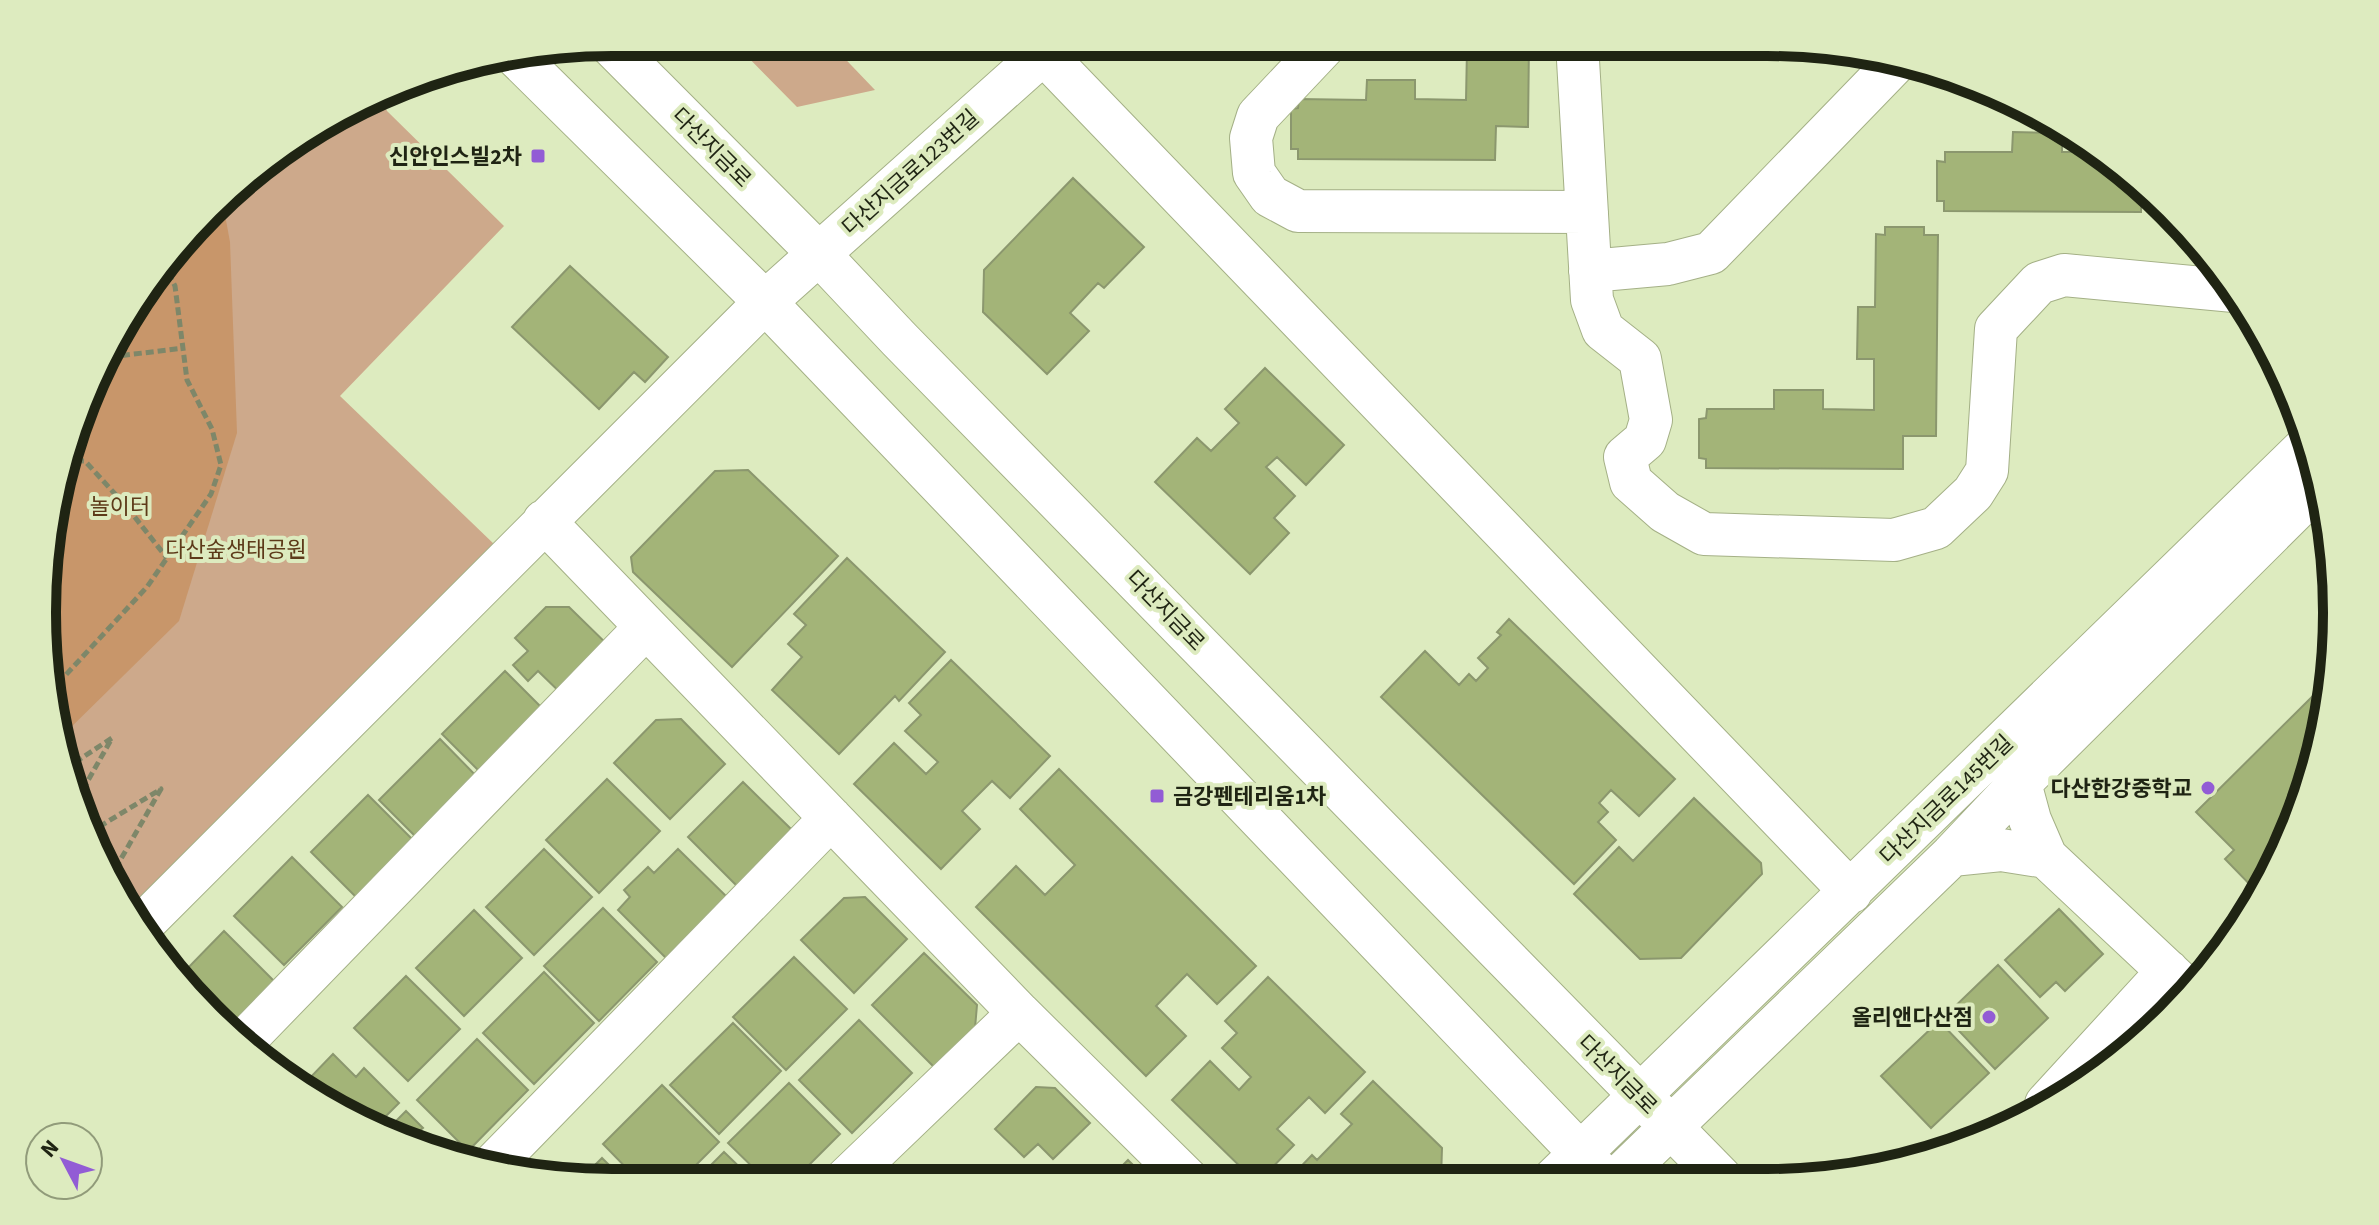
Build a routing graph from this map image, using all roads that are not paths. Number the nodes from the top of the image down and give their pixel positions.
1 (622, 56) edge
2 (1040, 56) edge
3 (1057, 56) edge
4 (1315, 56) edge
5 (1578, 56) edge
6 (524, 64) edge
7 (1888, 70) edge
8 (1587, 212) junction
9 (819, 254) junction
10 (1590, 271) junction
11 (2219, 290) edge
12 (765, 302) junction
13 (2299, 453) edge
14 (2310, 495) edge
15 (544, 521) junction
16 (646, 627) junction
17 (2020, 783) junction
18 (831, 818) junction
19 (1952, 855) junction
20 (2046, 857) junction
21 (1851, 892) junction
22 (148, 919) edge
23 (2180, 982) edge
24 (1019, 1013) junction
25 (250, 1035) edge
26 (2085, 1068) edge
27 (1640, 1096) junction
28 (1670, 1126) junction
29 (501, 1157) edge
30 (870, 1169) edge
31 (1177, 1169) edge
32 (1579, 1169) edge
33 (1581, 1169) edge
34 (1627, 1169) edge
35 (1712, 1169) edge

1 - 9 street, 다산지금로
2 - 9 street, 다산지금로123번길
3 - 21 street
4 - 8 street
5 - 8 street
6 - 12 street
7 - 10 street
8 - 10 street
9 - 12 street, 다산지금로123번길
9 - 27 street, 다산지금로
10 - 11 street
12 - 15 street, 다산지금로123번길
12 - 32 street
13 - 21 street, 다산지금로145번길
14 - 17 street, 다산지금로145번길
15 - 16 street
15 - 22 street, 다산지금로123번길
16 - 18 street
16 - 25 street
17 - 19 street, 다산지금로145번길
17 - 20 street
18 - 24 street
18 - 29 street
19 - 20 street
19 - 28 street, 다산지금로145번길
20 - 23 street
21 - 27 street, 다산지금로145번길
23 - 26 street
24 - 30 street
24 - 31 street
27 - 28 street, 다산지금로
27 - 33 street, 다산지금로145번길
28 - 34 street, 다산지금로145번길
28 - 35 street, 다산지금로

